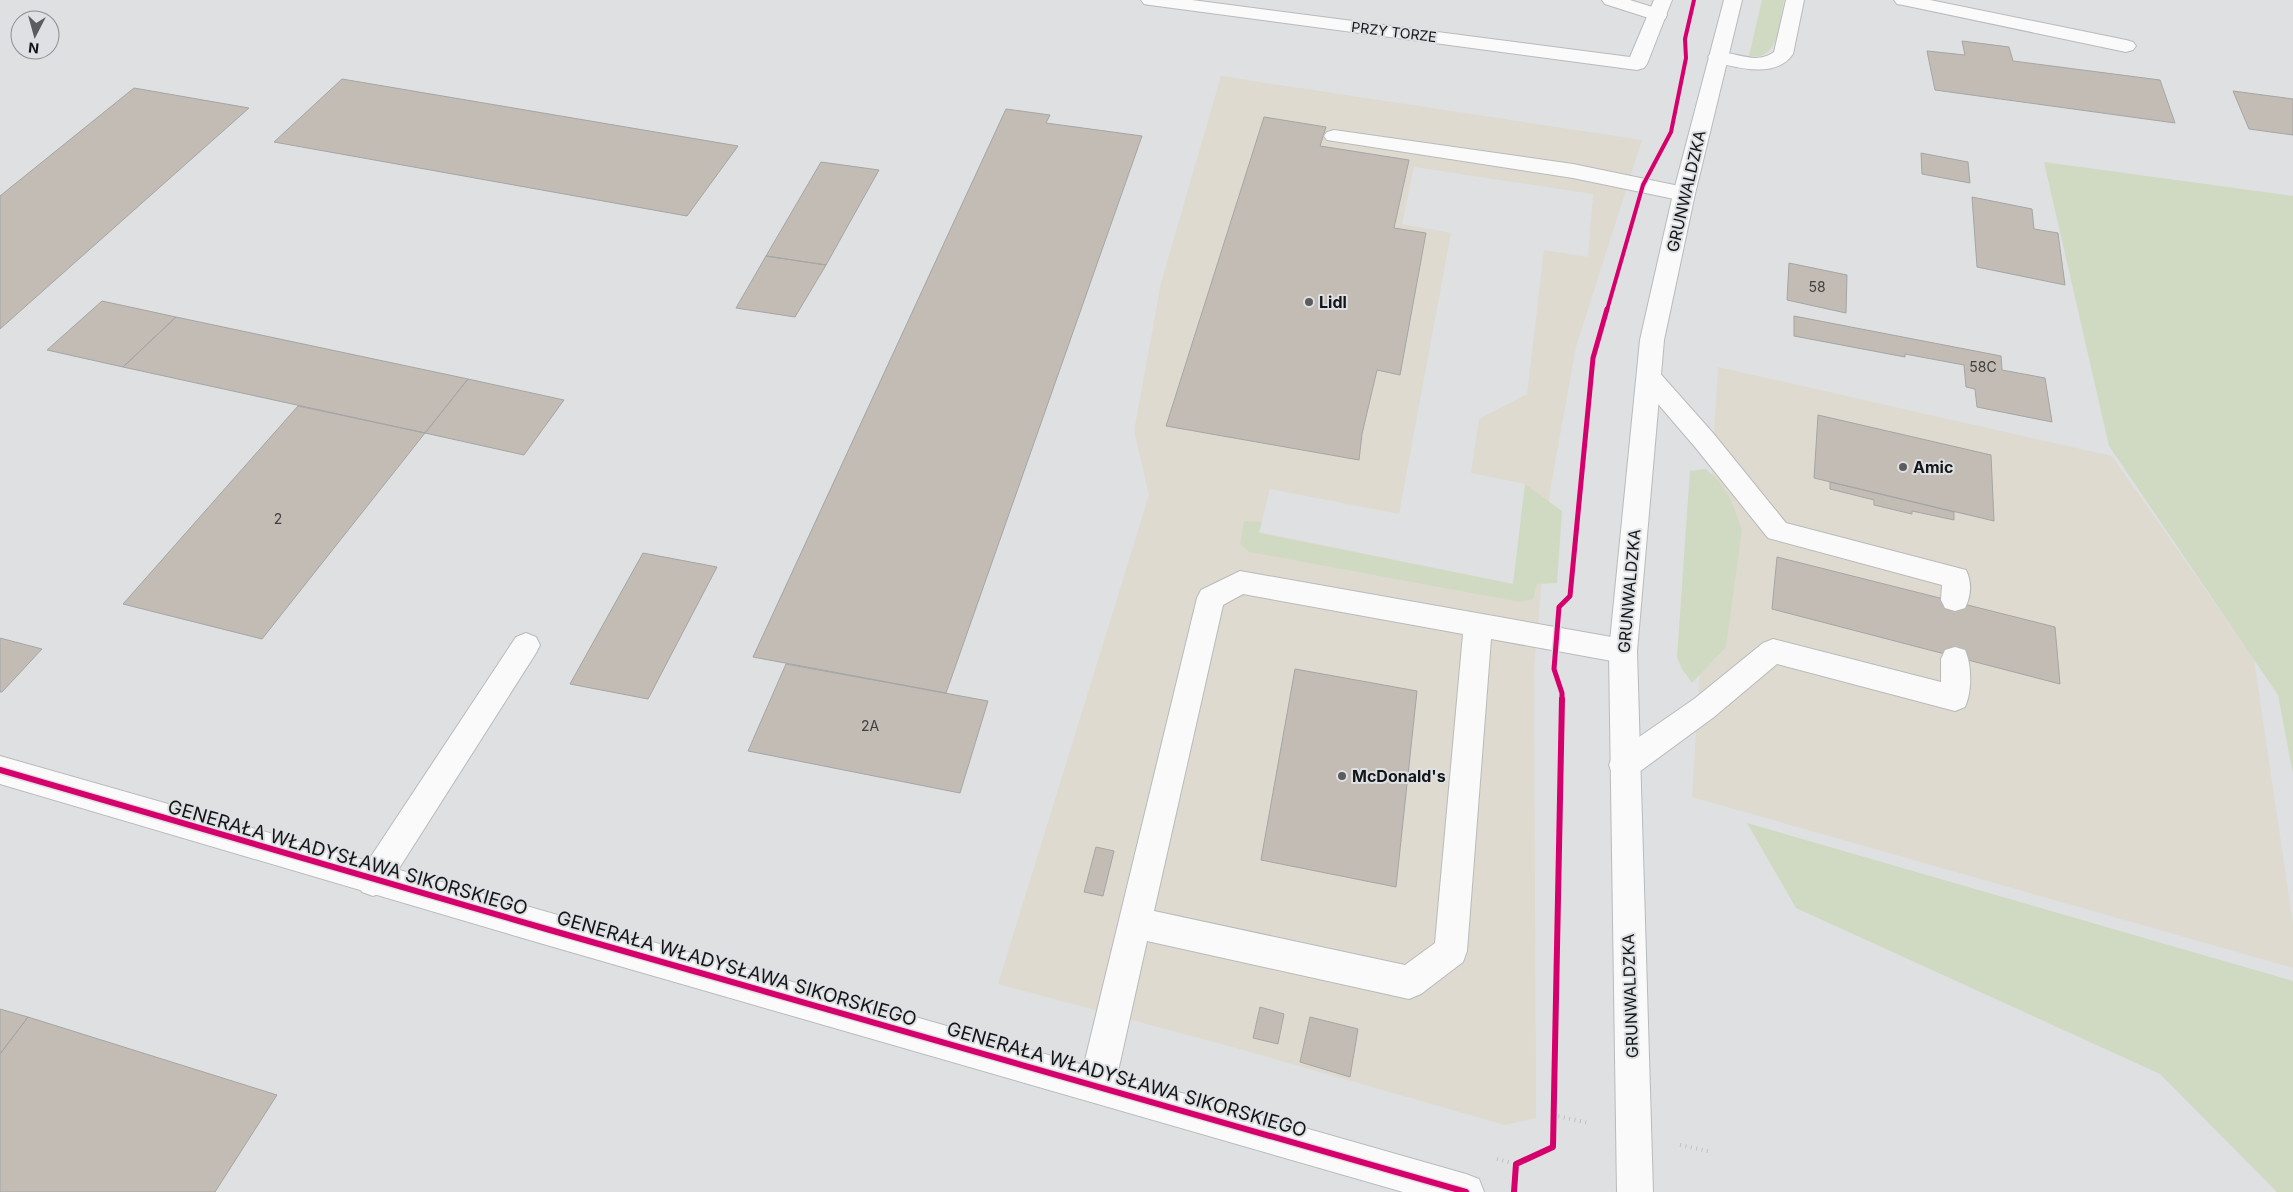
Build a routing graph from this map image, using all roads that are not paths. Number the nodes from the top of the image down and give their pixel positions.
1 (1150, 0) edge
2 (1611, 0) edge
3 (1733, 0) edge
4 (1795, 0) edge
5 (1903, 0) edge
6 (1660, 8) edge
7 (2126, 46) dead end
8 (1718, 57) junction
9 (1334, 136) dead end
10 (1684, 194) junction
11 (1649, 377) junction
12 (1955, 600) dead end
13 (1478, 624) junction
14 (526, 645) dead end
15 (1623, 651) junction
16 (1955, 659) dead end
17 (1624, 765) junction
18 (0, 770) edge
19 (373, 881) junction
20 (1135, 923) junction
21 (1096, 1085) junction
22 (1466, 1192) edge
23 (1635, 1192) edge

1 - 6 street, PRZY TORZE
2 - 6 street
3 - 8 street, GRUNWALDZKA
4 - 8 street
5 - 7 street
8 - 10 street, GRUNWALDZKA
9 - 10 street
10 - 11 street, GRUNWALDZKA
11 - 12 street
11 - 15 street, GRUNWALDZKA
13 - 15 street
13 - 20 street
13 - 20 street
14 - 19 street
15 - 17 street, GRUNWALDZKA
16 - 17 street
17 - 23 street, GRUNWALDZKA
18 - 19 street, GENERAŁA WŁADYSŁAWA SIKORSKIEGO
19 - 21 street, GENERAŁA WŁADYSŁAWA SIKORSKIEGO
20 - 21 street
21 - 22 street, GENERAŁA WŁADYSŁAWA SIKORSKIEGO

